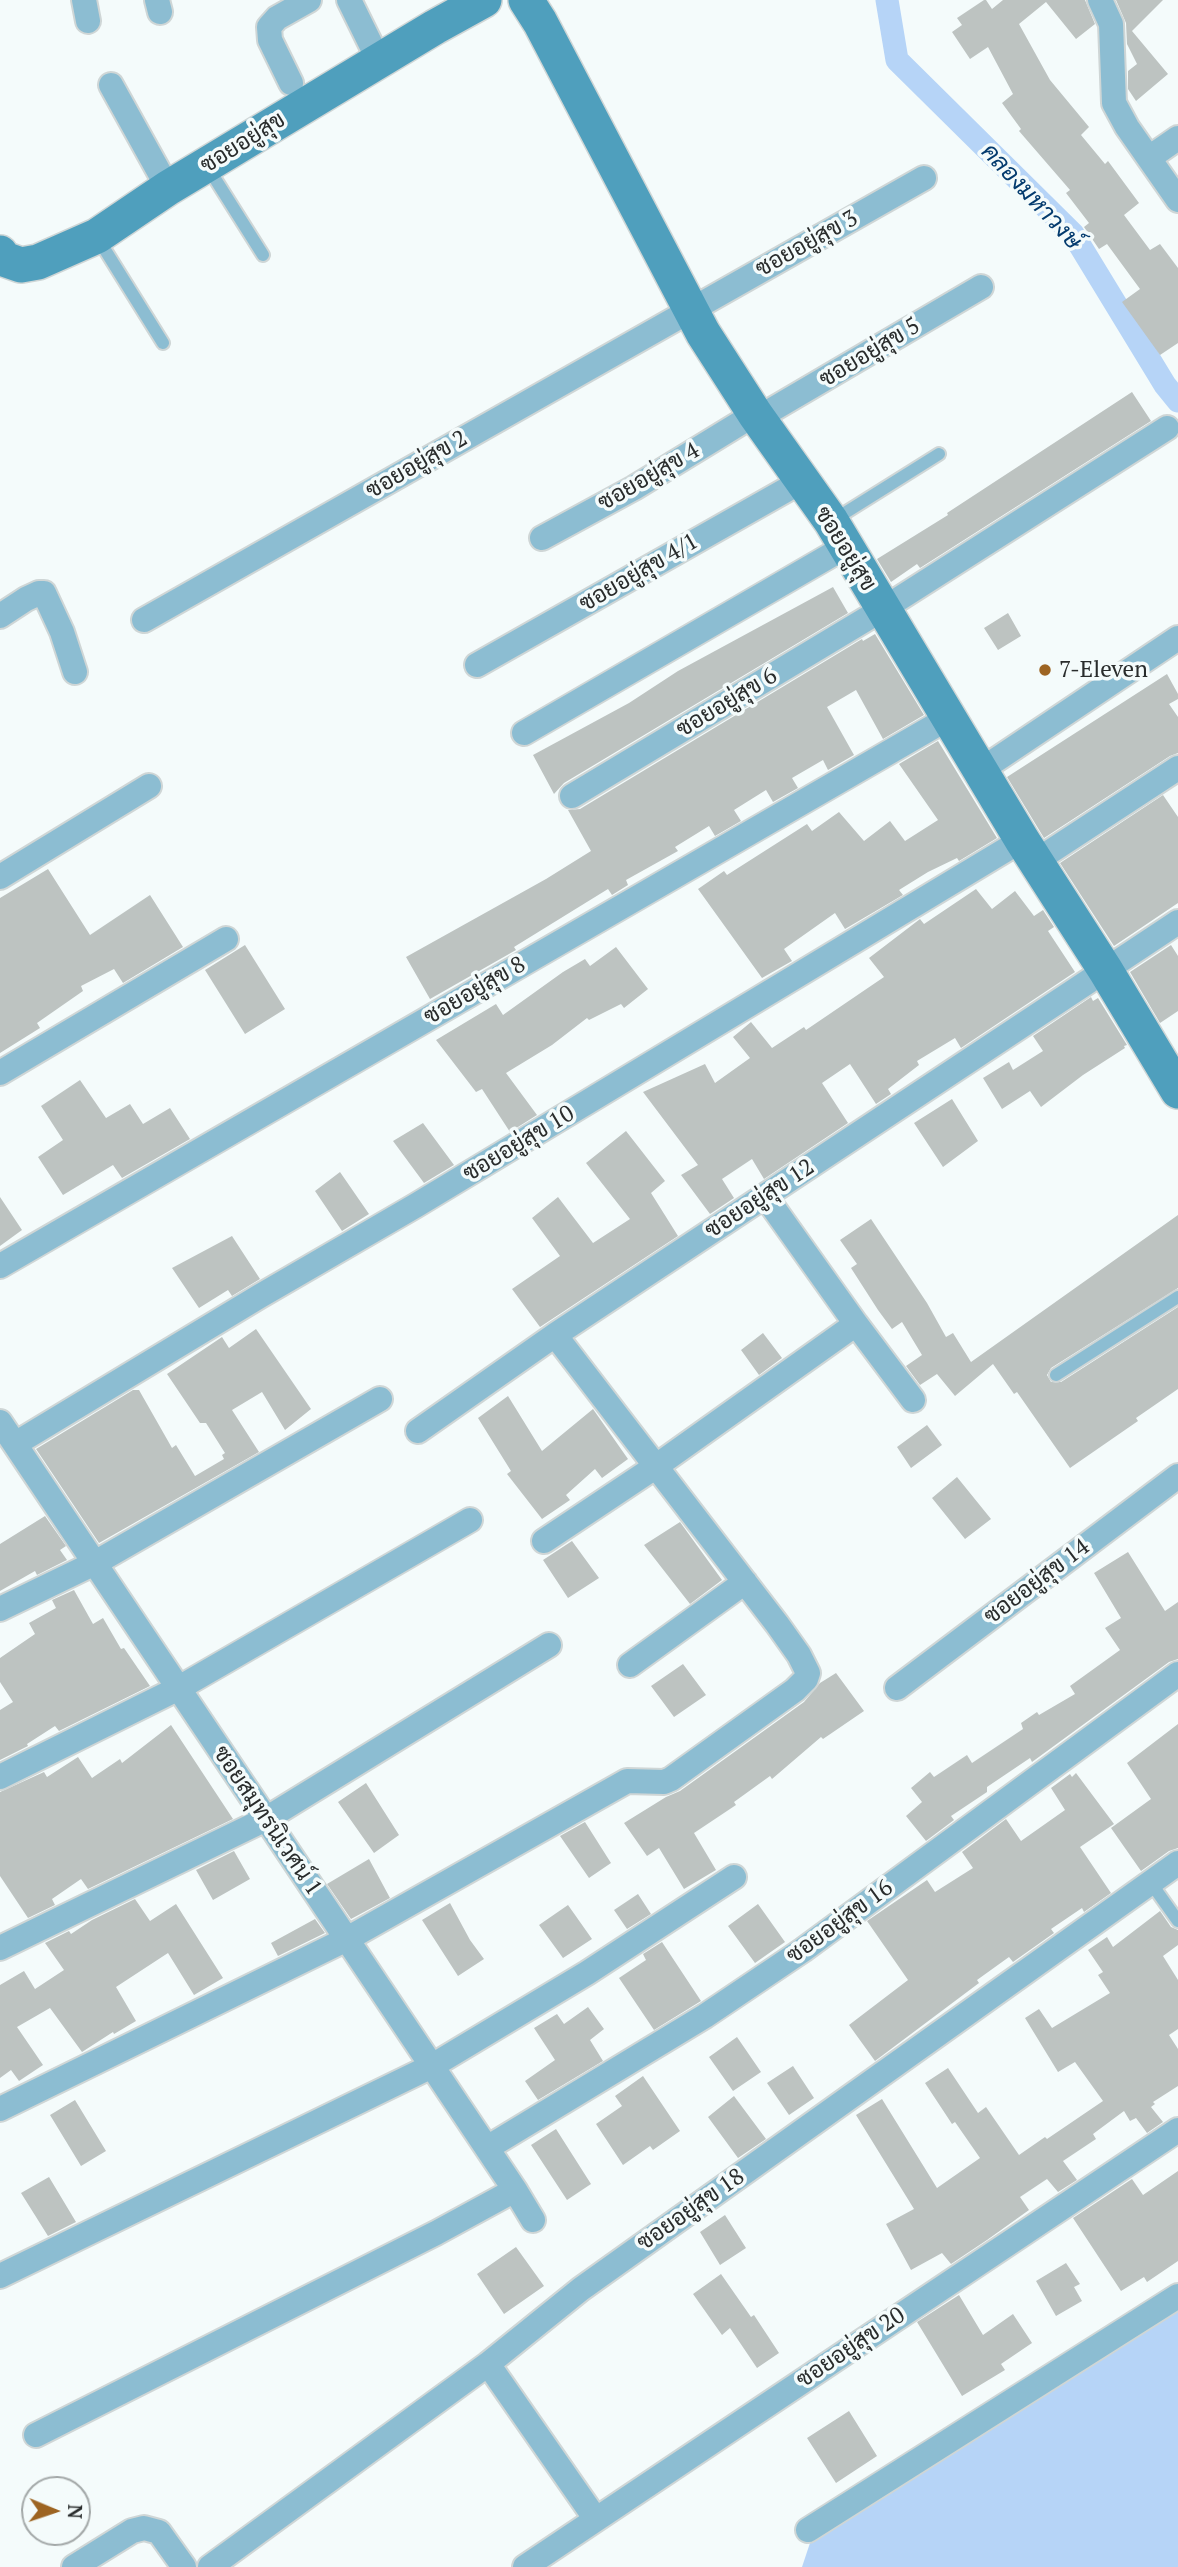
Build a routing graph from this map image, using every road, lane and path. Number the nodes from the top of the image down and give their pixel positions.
1 (309, 0) edge
2 (349, 0) edge
3 (484, 0) edge
4 (526, 0) edge
5 (1100, 0) edge
6 (379, 61) junction
7 (291, 83) dead end
8 (111, 86) dead end
9 (1178, 138) edge
10 (1149, 158) junction
11 (207, 166) junction
12 (924, 178) dead end
13 (168, 188) junction
14 (1178, 200) edge
15 (97, 236) junction
16 (263, 256) dead end
17 (4, 262) edge
18 (981, 287) dead end
19 (690, 311) junction
20 (163, 343) dead end
21 (756, 416) junction
22 (1167, 428) dead end
23 (939, 454) dead end
24 (802, 481) junction
25 (838, 534) junction
26 (542, 538) dead end
27 (883, 609) junction
28 (0, 615) edge
29 (144, 620) dead end
30 (1178, 638) edge
31 (477, 665) dead end
32 (75, 673) dead end
33 (950, 717) junction
34 (524, 733) dead end
35 (1178, 768) edge
36 (981, 770) junction
37 (149, 786) dead end
38 (572, 796) dead end
39 (1029, 851) junction
40 (0, 877) edge
41 (1178, 922) edge
42 (226, 939) dead end
43 (1106, 971) junction
44 (0, 1073) edge
45 (1178, 1091) edge
46 (765, 1196) junction
47 (0, 1266) edge
48 (1178, 1297) edge
49 (856, 1324) junction
50 (555, 1335) junction
51 (1056, 1375) dead end
52 (380, 1399) dead end
53 (913, 1401) dead end
54 (418, 1431) dead end
55 (6, 1436) edge
56 (655, 1467) junction
57 (1178, 1476) edge
58 (470, 1520) dead end
59 (544, 1541) dead end
60 (95, 1563) junction
61 (745, 1582) junction
62 (0, 1609) edge
63 (549, 1645) dead end
64 (630, 1665) dead end
65 (1178, 1674) edge
66 (178, 1688) junction
67 (897, 1688) dead end
68 (0, 1777) edge
69 (266, 1819) junction
70 (1178, 1863) edge
71 (734, 1877) dead end
72 (1151, 1883) junction
73 (1178, 1921) edge
74 (347, 1939) junction
75 (0, 1948) edge
76 (432, 2066) junction
77 (0, 2109) edge
78 (1178, 2130) edge
79 (487, 2148) junction
80 (515, 2190) junction
81 (533, 2220) dead end
82 (0, 2276) edge
83 (1178, 2296) edge
84 (488, 2364) junction
85 (36, 2435) dead end
86 (595, 2518) junction
87 (808, 2530) dead end
88 (75, 2567) edge
89 (184, 2567) edge
90 (210, 2567) edge
91 (526, 2567) edge

1 - 7 street
2 - 6 street
3 - 6 street, ซอยอยู่สุข
4 - 19 street, ซอยอยู่สุข
5 - 10 street
6 - 11 street, ซอยอยู่สุข
8 - 13 street
9 - 10 street
10 - 14 street
11 - 13 street, ซอยอยู่สุข
11 - 16 lane
12 - 19 street, ซอยอยู่สุข 3
13 - 15 street, ซอยอยู่สุข
15 - 17 street, ซอยอยู่สุข
15 - 20 lane
18 - 21 street, ซอยอยู่สุข 5
19 - 21 street, ซอยอยู่สุข
19 - 29 street, ซอยอยู่สุข 2
21 - 24 street, ซอยอยู่สุข
21 - 26 street, ซอยอยู่สุข 4
22 - 27 street, ซอยอยู่สุข 6
23 - 25 lane
24 - 25 street, ซอยอยู่สุข
24 - 31 street, ซอยอยู่สุข 4/1
25 - 27 street, ซอยอยู่สุข
25 - 34 street
27 - 33 street, ซอยอยู่สุข
27 - 38 street, ซอยอยู่สุข 6
28 - 32 street
30 - 36 street
33 - 36 street, ซอยอยู่สุข
33 - 47 street, ซอยอยู่สุข 8
35 - 39 street, ซอยอยู่สุข 10
36 - 39 street, ซอยอยู่สุข
37 - 40 street
39 - 43 street, ซอยอยู่สุข
39 - 55 street, ซอยอยู่สุข 10
41 - 43 street, ซอยอยู่สุข 12
42 - 44 street
43 - 45 street, ซอยอยู่สุข
43 - 46 street, ซอยอยู่สุข 12
46 - 49 street
46 - 50 street, ซอยอยู่สุข 12
48 - 51 lane
49 - 53 street
49 - 56 street
50 - 54 street, ซอยอยู่สุข 12
50 - 56 street
52 - 60 street
55 - 60 street, ซอยสมุทรนิเวศน์ 1
56 - 59 street
56 - 61 street
57 - 67 street, ซอยอยู่สุข 14
58 - 66 street
60 - 62 street
60 - 66 street, ซอยสมุทรนิเวศน์ 1
61 - 64 street
61 - 74 street
63 - 69 street
65 - 79 street, ซอยอยู่สุข 16
66 - 68 street
66 - 69 street, ซอยสมุทรนิเวศน์ 1
69 - 74 street, ซอยสมุทรนิเวศน์ 1
69 - 75 street
70 - 72 street, ซอยอยู่สุข 18
71 - 76 street
72 - 73 lane
72 - 84 street, ซอยอยู่สุข 18
74 - 76 street, ซอยสมุทรนิเวศน์ 1
74 - 77 street
76 - 79 street, ซอยสมุทรนิเวศน์ 1
76 - 82 street
78 - 86 street, ซอยอยู่สุข 20
79 - 80 street, ซอยสมุทรนิเวศน์ 1
80 - 81 street, ซอยสมุทรนิเวศน์ 1
80 - 85 street
83 - 87 street
84 - 86 street
84 - 90 street, ซอยอยู่สุข 18
86 - 91 street, ซอยอยู่สุข 20
88 - 89 street

